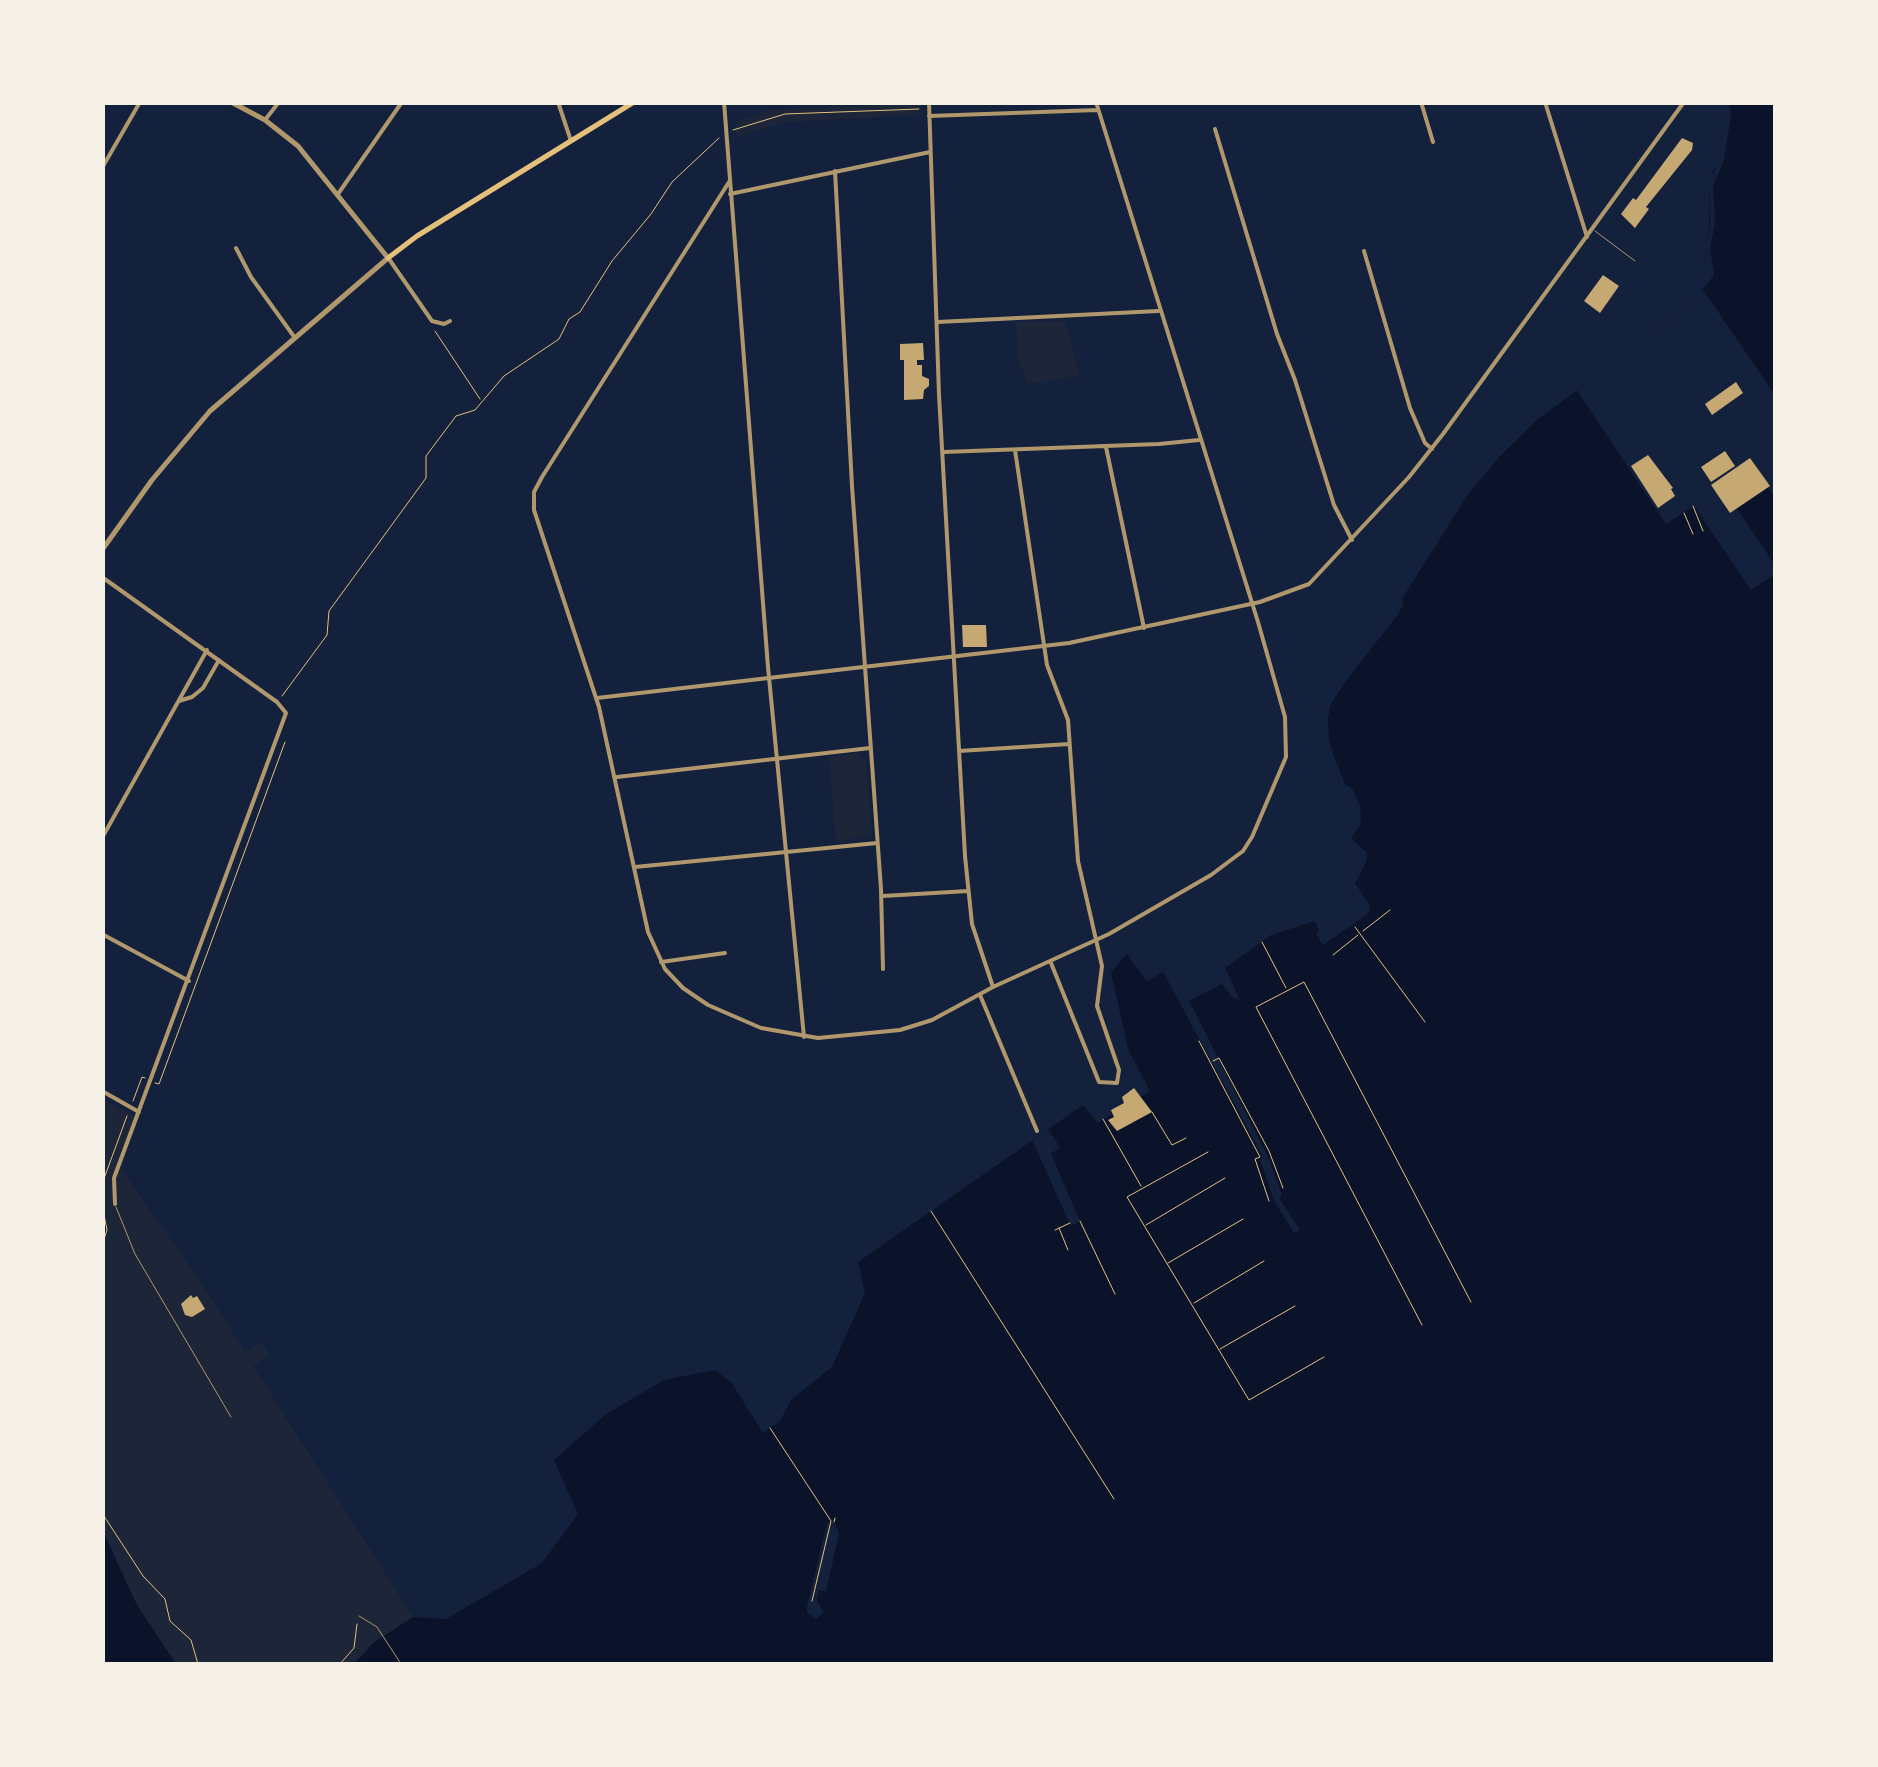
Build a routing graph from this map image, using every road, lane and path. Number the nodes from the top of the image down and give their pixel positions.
1 (140, 102) edge
2 (231, 102) edge
3 (279, 102) edge
4 (402, 102) edge
5 (558, 102) edge
6 (634, 102) edge
7 (724, 102) edge
8 (929, 102) edge
9 (1096, 102) edge
10 (1420, 102) edge
11 (1684, 102) edge
12 (1546, 103) edge
13 (918, 109) dead end
14 (1098, 110) junction
15 (929, 116) junction
16 (266, 120) junction
17 (737, 128) dead end
18 (1216, 129) dead end
19 (572, 141) junction
20 (1433, 142) dead end
21 (711, 144) dead end
22 (930, 152) junction
23 (102, 168) edge
24 (835, 171) junction
25 (729, 182) junction
26 (338, 194) junction
27 (730, 194) junction
28 (1592, 229) junction
29 (1586, 237) junction
30 (236, 248) dead end
31 (1364, 251) dead end
32 (388, 258) junction
33 (1635, 261) dead end
34 (1160, 310) junction
35 (450, 320) dead end
36 (938, 322) junction
37 (438, 323) junction
38 (295, 338) junction
39 (480, 402) junction
40 (1200, 439) junction
41 (1106, 446) junction
42 (1432, 449) junction
43 (1015, 450) junction
44 (944, 452) junction
45 (1693, 506) dead end
46 (1684, 512) dead end
47 (1703, 530) dead end
48 (1694, 534) dead end
49 (1352, 540) junction
50 (102, 550) edge
51 (102, 577) edge
52 (1252, 604) junction
53 (1144, 628) junction
54 (1044, 647) junction
55 (207, 650) junction
56 (953, 656) junction
57 (219, 659) junction
58 (866, 666) junction
59 (769, 677) junction
60 (283, 694) dead end
61 (596, 698) junction
62 (179, 701) junction
63 (285, 741) dead end
64 (1070, 744) junction
65 (870, 748) junction
66 (959, 751) junction
67 (776, 760) junction
68 (616, 777) junction
69 (102, 838) edge
70 (878, 843) junction
71 (786, 851) junction
72 (635, 867) junction
73 (968, 891) junction
74 (882, 896) junction
75 (1390, 910) dead end
76 (1355, 926) dead end
77 (102, 934) edge
78 (1360, 934) junction
79 (1095, 940) junction
80 (1262, 942) dead end
81 (725, 953) dead end
82 (1333, 955) dead end
83 (1050, 960) junction
84 (661, 962) junction
85 (883, 969) dead end
86 (188, 981) junction
87 (993, 988) junction
88 (1287, 991) junction
89 (980, 995) junction
90 (1426, 1022) dead end
91 (804, 1037) junction
92 (1199, 1041) dead end
93 (1210, 1062) junction
94 (142, 1077) dead end
95 (158, 1084) dead end
96 (102, 1091) edge
97 (132, 1104) dead end
98 (139, 1112) junction
99 (1152, 1112) dead end
100 (128, 1115) dead end
101 (1103, 1119) dead end
102 (1037, 1132) dead end
103 (1186, 1138) dead end
104 (1208, 1152) dead end
105 (1225, 1178) dead end
106 (102, 1184) edge
107 (1142, 1188) junction
108 (1283, 1188) dead end
109 (1270, 1201) dead end
110 (115, 1204) joint
111 (102, 1205) edge
112 (931, 1211) dead end
113 (1243, 1220) dead end
114 (1080, 1221) dead end
115 (1070, 1223) dead end
116 (1144, 1227) junction
117 (102, 1245) edge
118 (1068, 1250) dead end
119 (1264, 1261) dead end
120 (1166, 1264) junction
121 (1115, 1294) dead end
122 (1471, 1302) dead end
123 (1192, 1305) junction
124 (1295, 1306) dead end
125 (1422, 1326) dead end
126 (1218, 1349) junction
127 (1324, 1357) dead end
128 (232, 1417) dead end
129 (770, 1428) dead end
130 (1114, 1499) dead end
131 (102, 1513) edge
132 (812, 1601) dead end
133 (359, 1616) joint
134 (198, 1664) edge
135 (340, 1664) edge
136 (401, 1664) edge

1 - 23 street
2 - 16 street
3 - 16 street
4 - 26 street
5 - 19 street
6 - 19 main road
7 - 25 street
8 - 15 street
9 - 14 street
10 - 20 street
11 - 28 street
12 - 29 street
13 - 17 path
14 - 15 street
14 - 34 street
15 - 22 street
16 - 26 street
18 - 49 street
19 - 32 main road
21 - 39 path
22 - 24 street
22 - 36 street
24 - 27 street
24 - 58 street
25 - 27 street
25 - 61 street
26 - 32 street
27 - 59 street
28 - 29 street
28 - 33 lane
29 - 42 street
30 - 38 street
31 - 42 street
32 - 37 street
32 - 38 street
34 - 36 street
34 - 40 street
35 - 37 street
36 - 44 street
37 - 39 path
38 - 50 street
39 - 60 path
40 - 41 street
40 - 52 street
41 - 43 street
41 - 53 street
42 - 49 street
43 - 44 street
43 - 54 street
44 - 56 street
45 - 47 path
46 - 48 path
49 - 52 street
51 - 55 street
52 - 53 street
52 - 79 street
53 - 54 street
54 - 56 street
54 - 64 street
55 - 57 street
55 - 62 street
56 - 58 street
56 - 66 street
57 - 62 street
57 - 86 street
58 - 59 street
58 - 65 street
59 - 61 street
59 - 67 street
61 - 68 street
62 - 69 street
63 - 95 path
64 - 66 street
64 - 79 street
65 - 67 street
65 - 70 street
66 - 73 street
67 - 68 street
67 - 71 street
68 - 72 street
70 - 71 street
70 - 74 street
71 - 72 street
71 - 91 street
72 - 84 street
73 - 74 street
73 - 87 street
74 - 85 street
75 - 78 path
76 - 78 path
77 - 86 street
78 - 82 path
78 - 90 path
79 - 83 street
79 - 83 street
80 - 88 path
81 - 84 street
83 - 87 street
84 - 91 street
86 - 98 street
87 - 89 street
88 - 122 path
88 - 125 path
89 - 91 street
89 - 102 street
92 - 93 path
93 - 108 path
93 - 109 path
94 - 97 path
96 - 98 street
98 - 110 street
99 - 103 path
100 - 106 path
101 - 107 path
104 - 107 path
105 - 116 path
107 - 116 path
110 - 128 lane
111 - 117 path
112 - 130 path
113 - 120 path
114 - 121 path
115 - 118 path
116 - 120 path
119 - 123 path
120 - 123 path
123 - 126 path
124 - 126 path
126 - 127 path
129 - 132 path
131 - 134 path
133 - 135 path
133 - 136 lane

